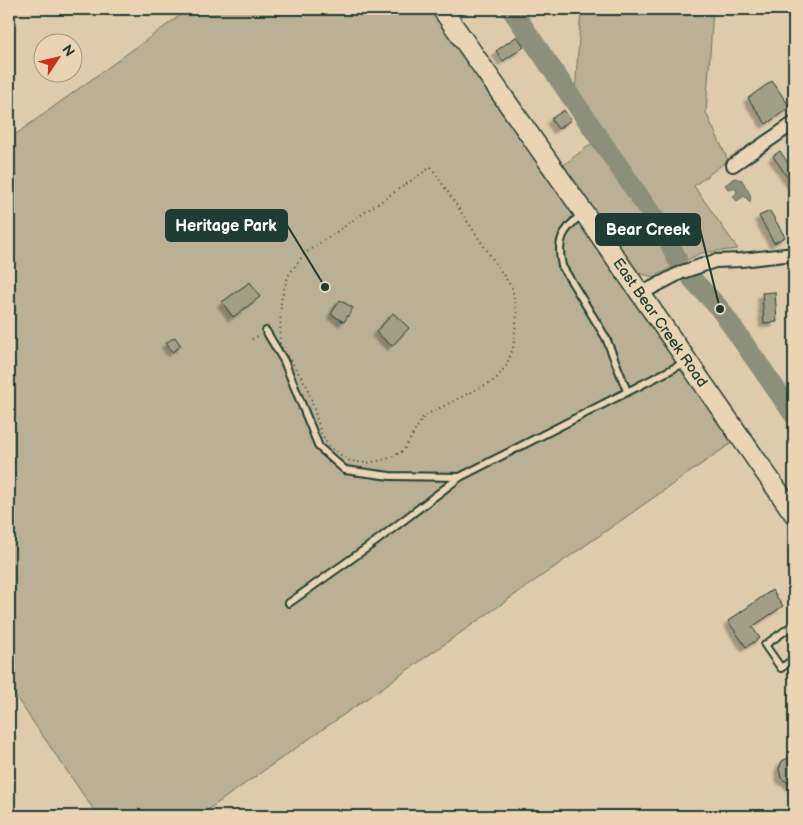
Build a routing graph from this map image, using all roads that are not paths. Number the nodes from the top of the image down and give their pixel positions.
1 (442, 9) edge
2 (786, 9) edge
3 (794, 20) edge
4 (794, 123) edge
5 (734, 165) dead end
6 (583, 213) junction
7 (794, 254) edge
8 (640, 294) junction
9 (266, 331) dead end
10 (687, 361) junction
11 (628, 391) junction
12 (460, 477) junction
13 (794, 514) edge
14 (289, 602) dead end
15 (794, 627) edge
16 (794, 659) edge

1 - 6 main road, East Bear Creek Road
2 - 3 lane
4 - 5 street
6 - 8 main road, East Bear Creek Road
6 - 11 lane
7 - 8 street
8 - 10 main road, East Bear Creek Road
9 - 12 lane
10 - 11 lane
10 - 13 main road, East Bear Creek Road
11 - 12 lane
12 - 14 lane
15 - 16 lane

